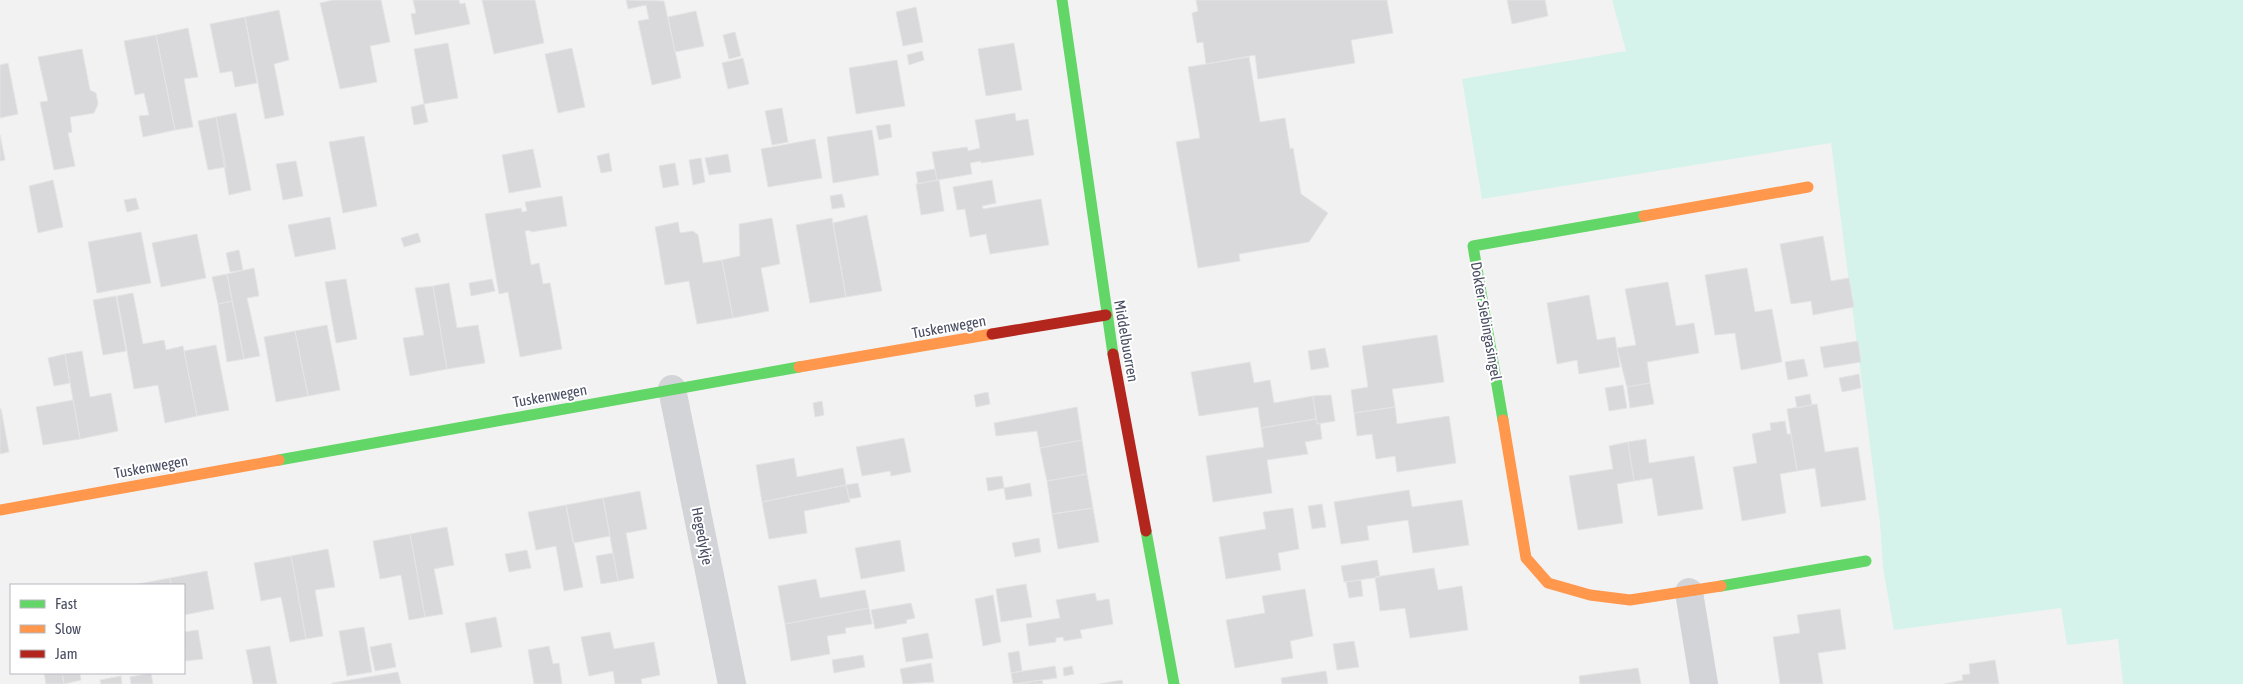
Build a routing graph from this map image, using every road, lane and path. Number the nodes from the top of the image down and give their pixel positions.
1 (1062, 0) edge
2 (1808, 187) dead end
3 (1106, 315) junction
4 (672, 389) junction
5 (0, 510) edge
6 (1866, 561) dead end
7 (1689, 592) junction
8 (732, 684) edge
9 (1174, 684) edge
10 (1704, 684) edge

1 - 3 street, Middelbuorren
2 - 7 street, Dokter Siebingasingel
3 - 4 street, Tuskenwegen
3 - 9 street, Middelbuorren
4 - 5 street, Tuskenwegen
4 - 8 street, Hegedykje
6 - 7 street, Dokter Siebingasingel
7 - 10 street

